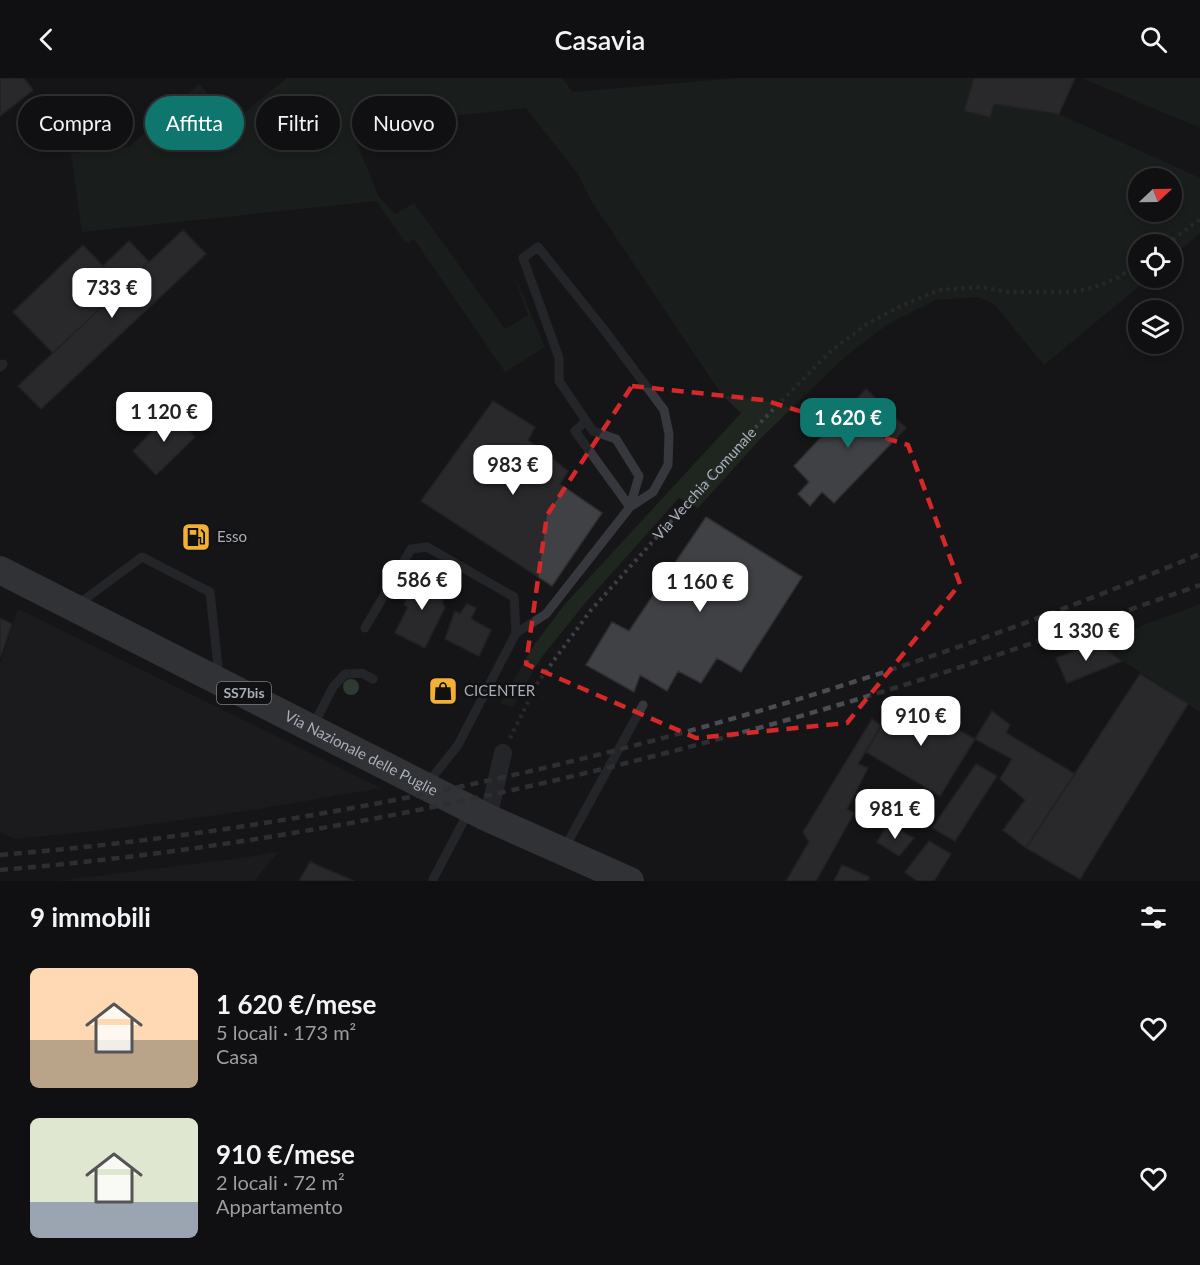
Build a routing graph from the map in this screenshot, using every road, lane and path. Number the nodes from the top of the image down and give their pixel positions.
1 (1200, 219) edge
2 (1180, 234) edge
3 (1128, 271) edge
4 (586, 421) junction
5 (630, 507) junction
6 (0, 570) edge
7 (75, 607) junction
8 (365, 628) dead end
9 (516, 633) junction
10 (373, 679) dead end
11 (220, 681) junction
12 (643, 705) dead end
13 (312, 728) junction
14 (503, 753) joint
15 (426, 786) junction
16 (479, 813) junction
17 (563, 851) junction
18 (433, 879) dead end
19 (630, 881) edge

1 - 2 path
3 - 14 path, Via Vecchia Comunale
4 - 5 lane
4 - 5 lane
4 - 5 lane
5 - 9 lane
6 - 7 main road, Via Nazionale delle Puglie / SS7bis
7 - 11 main road, Via Nazionale delle Puglie / SS7bis
7 - 11 lane
8 - 9 lane
9 - 15 lane
10 - 13 lane
11 - 13 main road, Via Nazionale delle Puglie / SS7bis
12 - 17 lane
13 - 15 main road, Via Nazionale delle Puglie / SS7bis
14 - 16 street
15 - 16 main road, Via Nazionale delle Puglie / SS7bis
16 - 17 main road, Via Nazionale delle Puglie / SS7bis
16 - 18 lane
17 - 19 main road, Via Nazionale delle Puglie / SS7bis

